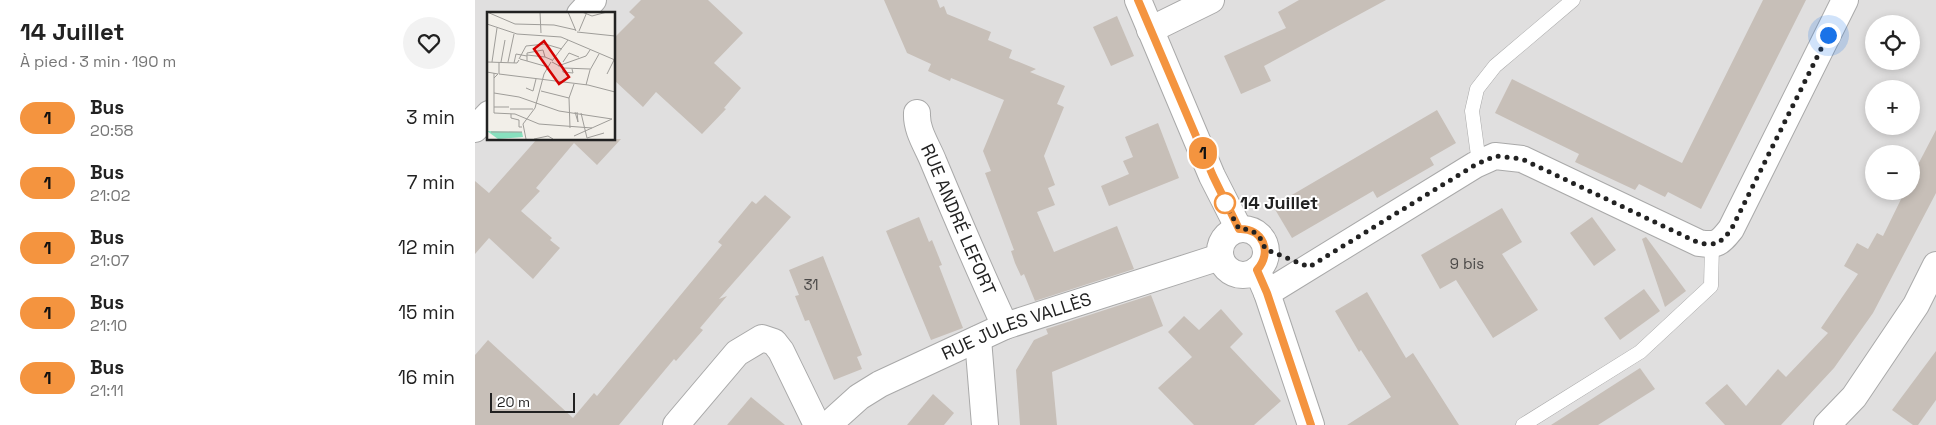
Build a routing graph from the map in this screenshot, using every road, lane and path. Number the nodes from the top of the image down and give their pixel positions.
1 (593, 0) edge
2 (1138, 0) edge
3 (1211, 0) edge
4 (1573, 0) edge
5 (1845, 0) edge
6 (582, 12) edge
7 (1150, 30) junction
8 (917, 114) dead end
9 (487, 116) edge
10 (475, 129) edge
11 (1479, 163) junction
12 (1239, 229) junction
13 (1713, 246) junction
14 (1220, 256) junction
15 (1261, 259) junction
16 (1936, 265) edge
17 (1309, 267) junction
18 (1267, 293) junction
19 (1005, 326) junction
20 (978, 339) junction
21 (676, 425) edge
22 (817, 425) edge
23 (828, 425) edge
24 (985, 425) edge
25 (1311, 425) edge
26 (1523, 425) edge
27 (1827, 425) edge

1 - 6 street
2 - 7 street
3 - 7 street
4 - 11 lane
5 - 13 street
7 - 12 street
8 - 19 street, RUE ANDRÉ LEFORT
9 - 10 street
11 - 13 street
11 - 17 street
12 - 14 street
12 - 15 street
13 - 26 lane
14 - 15 street
14 - 19 street, RUE JULES VALLÈS
15 - 17 street
15 - 18 street
16 - 27 street
17 - 18 street
18 - 25 street
19 - 20 street, RUE JULES VALLÈS
20 - 23 street, RUE JULES VALLÈS
20 - 24 street
21 - 22 street

